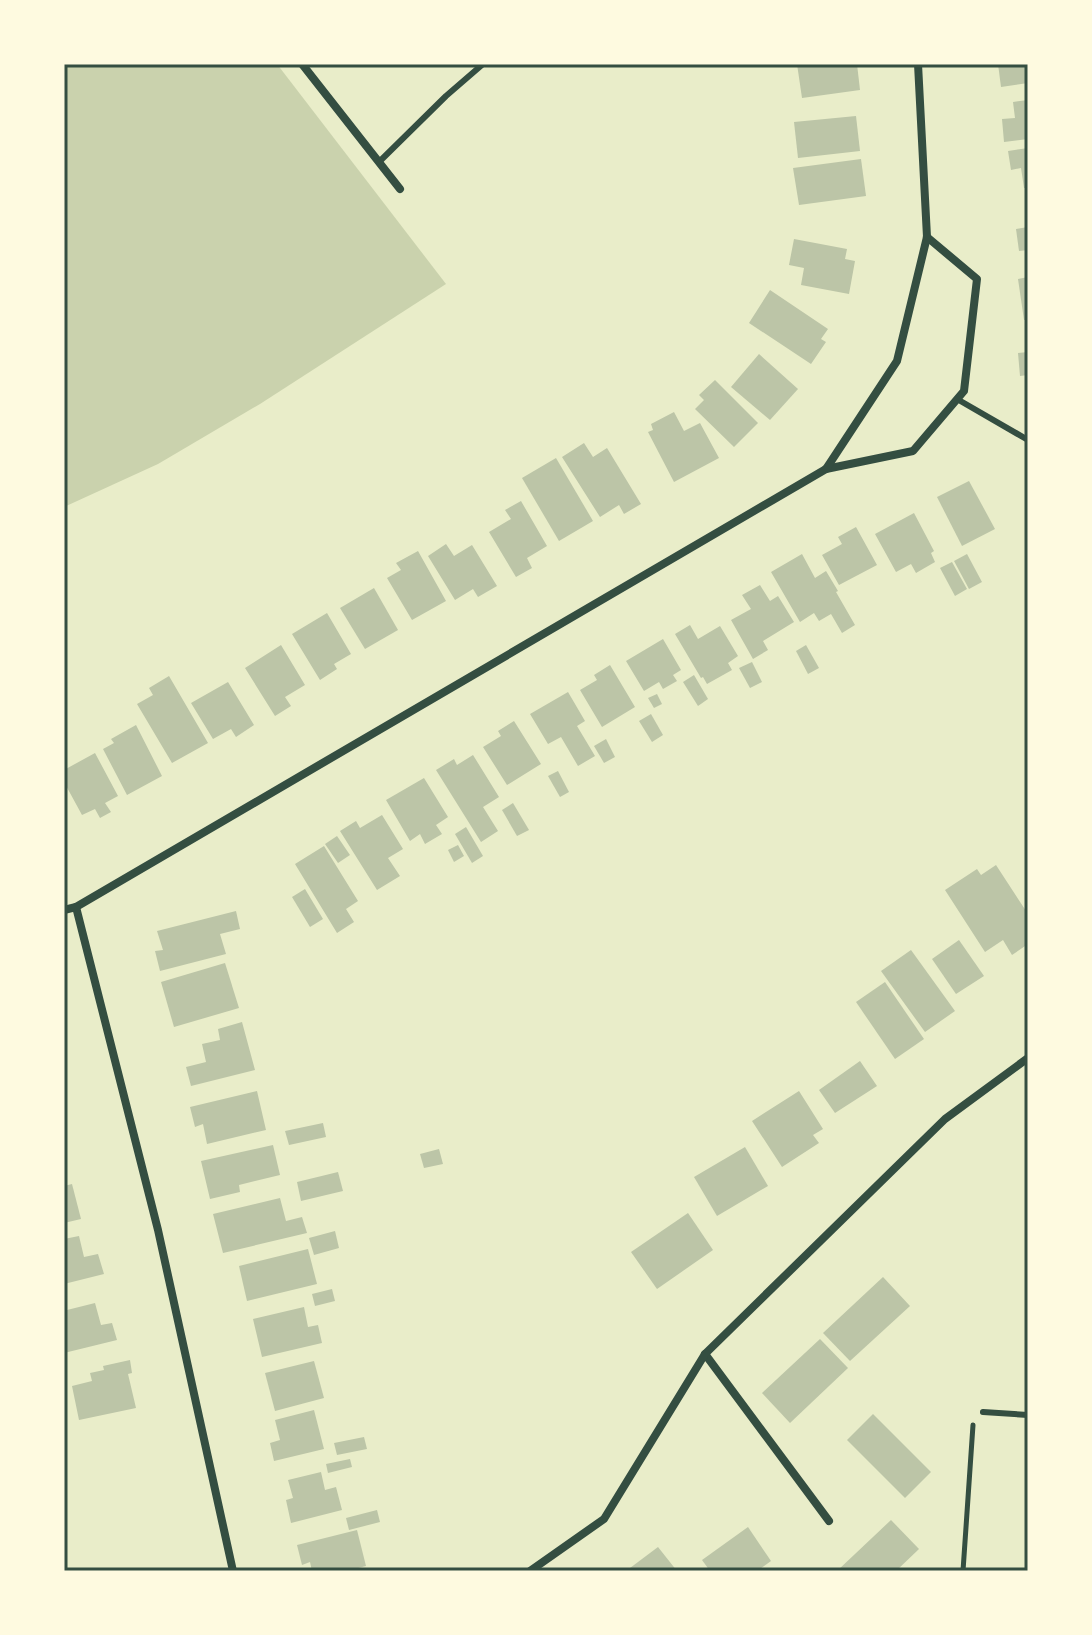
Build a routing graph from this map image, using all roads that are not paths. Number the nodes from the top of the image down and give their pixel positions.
1 (302, 64) edge
2 (483, 64) edge
3 (918, 64) edge
4 (379, 162) junction
5 (400, 189) dead end
6 (927, 237) junction
7 (957, 399) junction
8 (1028, 440) edge
9 (826, 469) junction
10 (76, 907) junction
11 (64, 910) edge
12 (1028, 1058) edge
13 (705, 1354) junction
14 (983, 1412) road end
15 (1028, 1415) edge
16 (829, 1521) dead end
17 (233, 1571) edge
18 (530, 1571) edge

1 - 4 street
2 - 4 lane
3 - 6 street
4 - 5 street
6 - 7 street
6 - 9 street
7 - 8 lane
7 - 9 street
9 - 10 street
10 - 11 street
10 - 17 street
12 - 13 street
13 - 16 street
13 - 18 street
14 - 15 lane

